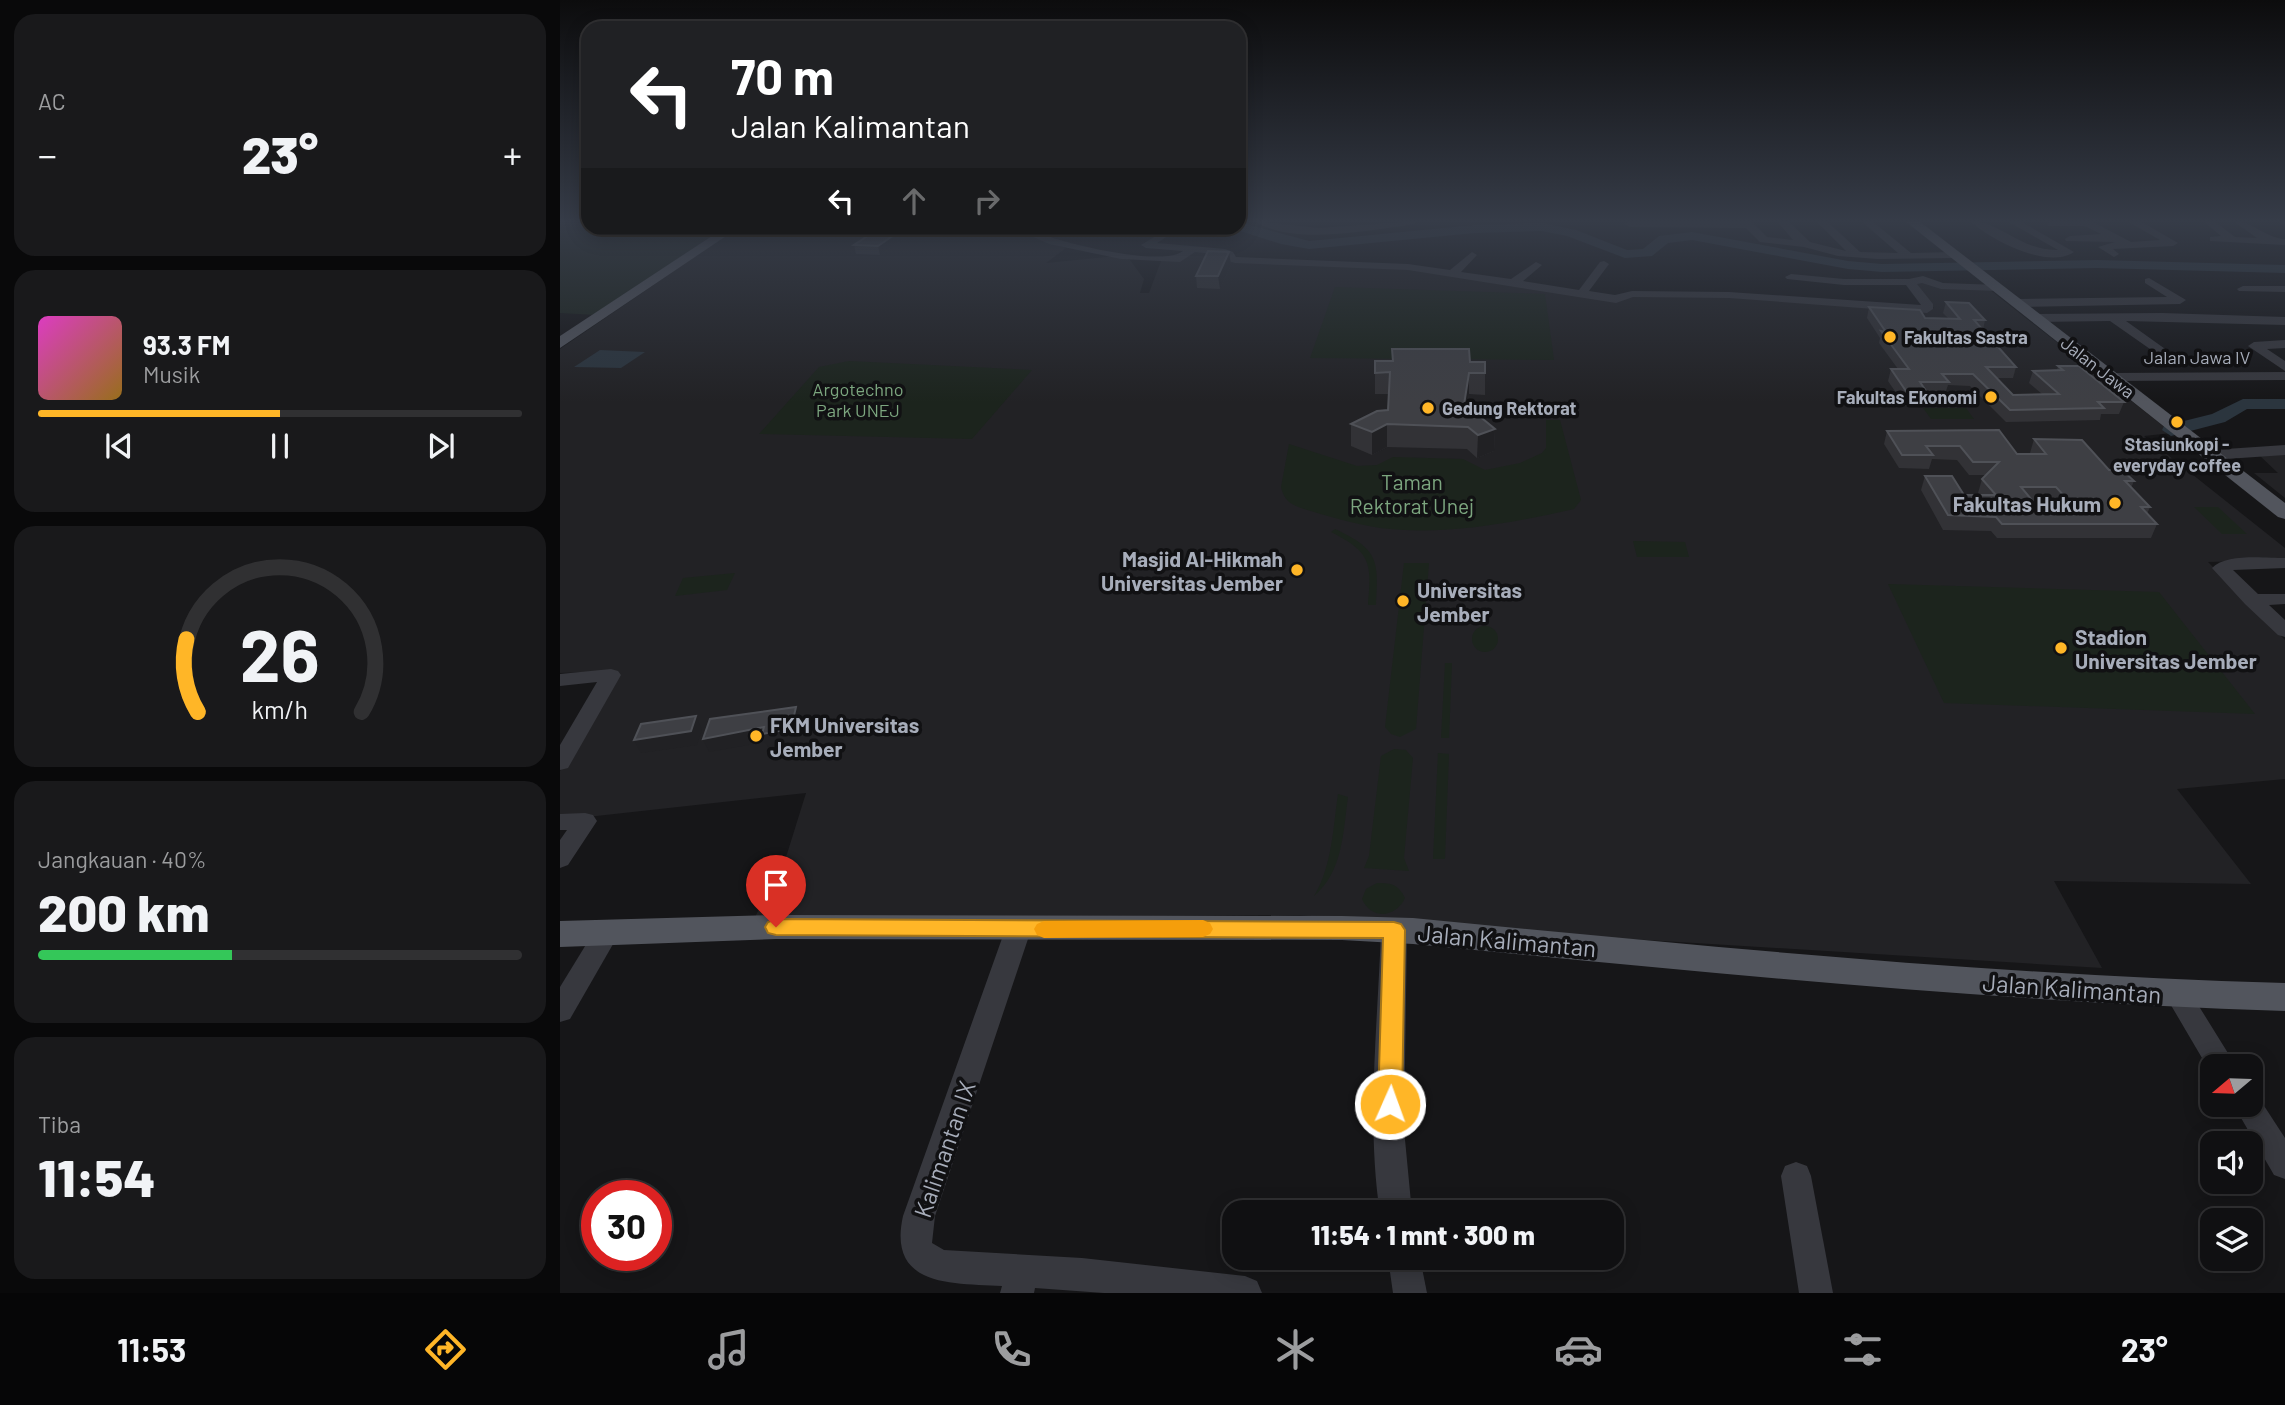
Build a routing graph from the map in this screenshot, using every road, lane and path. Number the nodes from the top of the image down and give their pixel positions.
1 (652, 281) edge
2 (1512, 281) edge
3 (1591, 281) edge
4 (1892, 281) edge
5 (1912, 281) edge
6 (1929, 281) edge
7 (1990, 281) edge
8 (2149, 281) dead end
9 (1516, 282) joint
10 (1909, 282) junction
11 (1998, 288) junction
12 (2243, 289) dead end
13 (2285, 289) edge
14 (1582, 293) junction
15 (2180, 300) junction
16 (2017, 303) junction
17 (2114, 317) junction
18 (2036, 318) junction
19 (2214, 319) junction
20 (2285, 321) edge
21 (560, 343) edge
22 (2285, 344) edge
23 (2170, 359) dead end
24 (2282, 364) edge
25 (2285, 376) edge
26 (2110, 377) junction
27 (2285, 450) edge
28 (2211, 455) junction
29 (2285, 513) edge
30 (2285, 563) edge
31 (2285, 599) edge
32 (2252, 600) junction
33 (2285, 631) edge
34 (560, 680) edge
35 (560, 763) edge
36 (560, 822) edge
37 (560, 859) edge
38 (1018, 930) junction
39 (1394, 930) junction
40 (607, 932) junction
41 (560, 934) edge
42 (2178, 995) junction
43 (2285, 996) edge
44 (560, 1011) edge
45 (2215, 1054) edge
46 (2255, 1117) edge
47 (2285, 1165) edge
48 (1796, 1176) dead end
49 (1394, 1200) edge
50 (1406, 1270) edge
51 (1020, 1282) edge
52 (1245, 1293) edge
53 (1410, 1293) edge
54 (1816, 1293) edge

1 - 21 main road
2 - 9 street
3 - 14 street
4 - 10 street
5 - 10 street
6 - 11 street
7 - 11 main road, Jalan Jawa
8 - 15 street
9 - 14 street
10 - 14 street
11 - 16 main road, Jalan Jawa
12 - 13 street
15 - 16 street
15 - 19 street
16 - 18 main road, Jalan Jawa
17 - 18 street
17 - 19 street
17 - 23 street
18 - 26 main road, Jalan Jawa
19 - 20 street
22 - 24 street
25 - 26 street, Jalan Jawa IV
26 - 28 main road, Jalan Jawa
27 - 28 street
28 - 29 main road, Jalan Jawa
30 - 32 street
31 - 32 street
32 - 33 street
34 - 35 street
36 - 37 street
38 - 39 main road, Jalan Kalimantan
38 - 40 main road, Jalan Kalimantan
38 - 51 street, Kalimantan IX
39 - 42 main road, Jalan Kalimantan
39 - 49 street
40 - 41 main road, Jalan Kalimantan
40 - 44 street
42 - 43 main road, Jalan Kalimantan
42 - 45 street
46 - 47 street
48 - 54 street
50 - 53 street
51 - 52 street, Kalimantan IX

